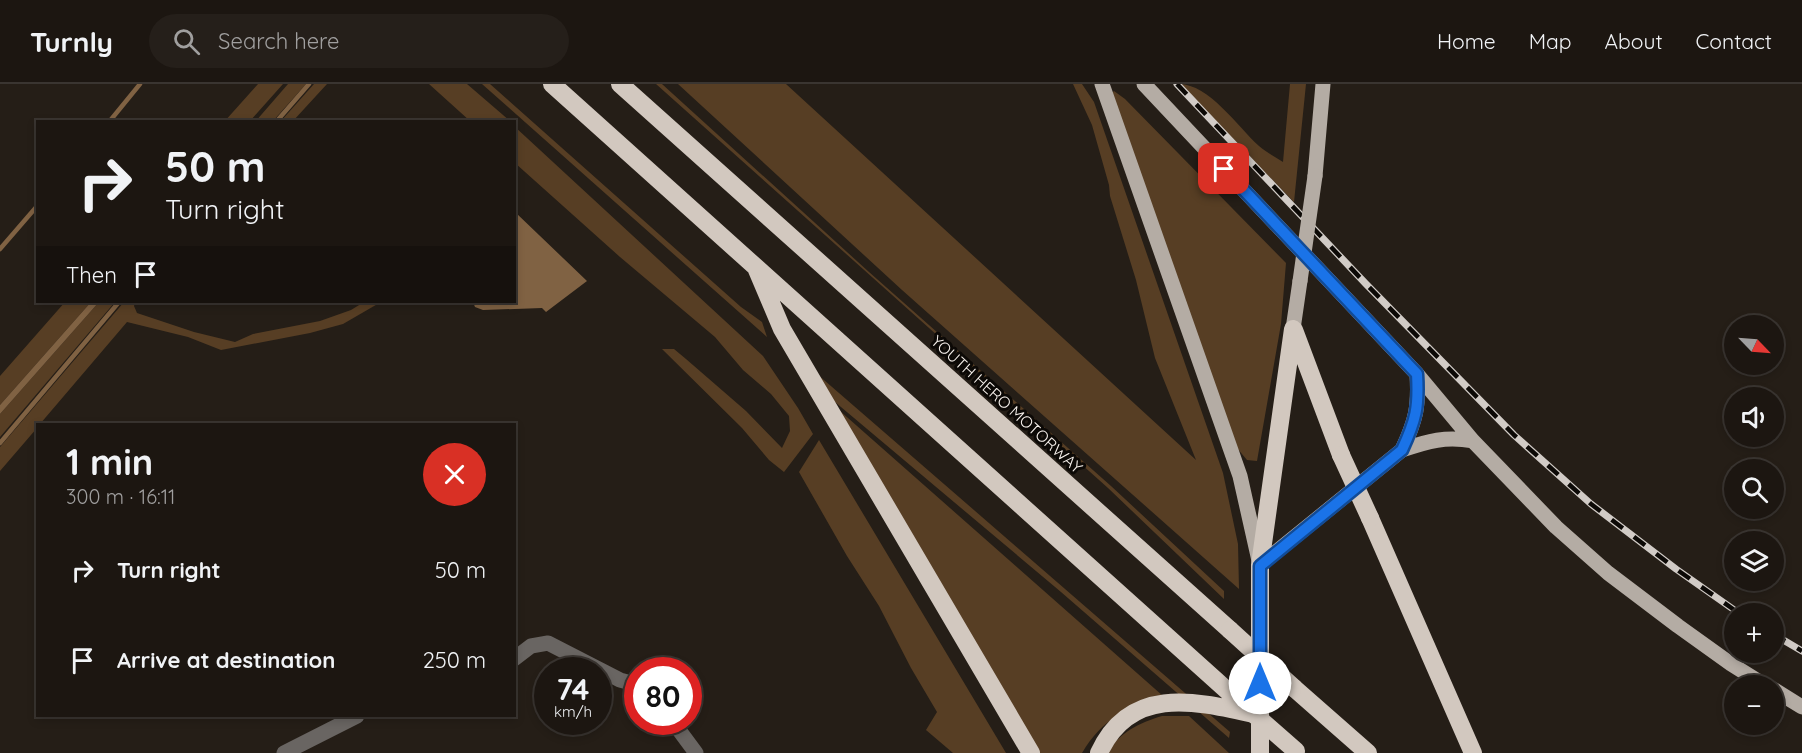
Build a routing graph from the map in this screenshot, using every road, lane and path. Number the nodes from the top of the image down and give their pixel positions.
1 (552, 84) edge
2 (620, 84) edge
3 (1102, 84) edge
4 (1144, 84) edge
5 (1323, 84) edge
6 (755, 266) junction
7 (1293, 329) junction
8 (1417, 374) junction
9 (1473, 441) junction
10 (1402, 450) junction
11 (1260, 566) junction
12 (516, 657) edge
13 (1748, 675) edge
14 (624, 681) edge
15 (1784, 695) edge
16 (1232, 702) junction
17 (1802, 706) edge
18 (355, 717) edge
19 (683, 735) edge
20 (1296, 752) edge
21 (284, 753) edge
22 (696, 753) edge
23 (1031, 753) edge
24 (1099, 753) edge
25 (1260, 753) edge
26 (1368, 753) edge
27 (1473, 753) edge

1 - 6 highway
2 - 26 highway, YOUTH HERO MOTORWAY, bridge
3 - 11 main road
4 - 8 main road
5 - 7 main road, bridge
6 - 16 highway
6 - 23 highway
7 - 11 highway
7 - 27 highway, bridge
8 - 9 main road
8 - 10 main road
9 - 10 main road
9 - 13 main road
10 - 11 main road
11 - 25 highway
12 - 14 street
15 - 17 main road
16 - 20 highway, bridge
16 - 24 highway
18 - 21 street
19 - 22 street

